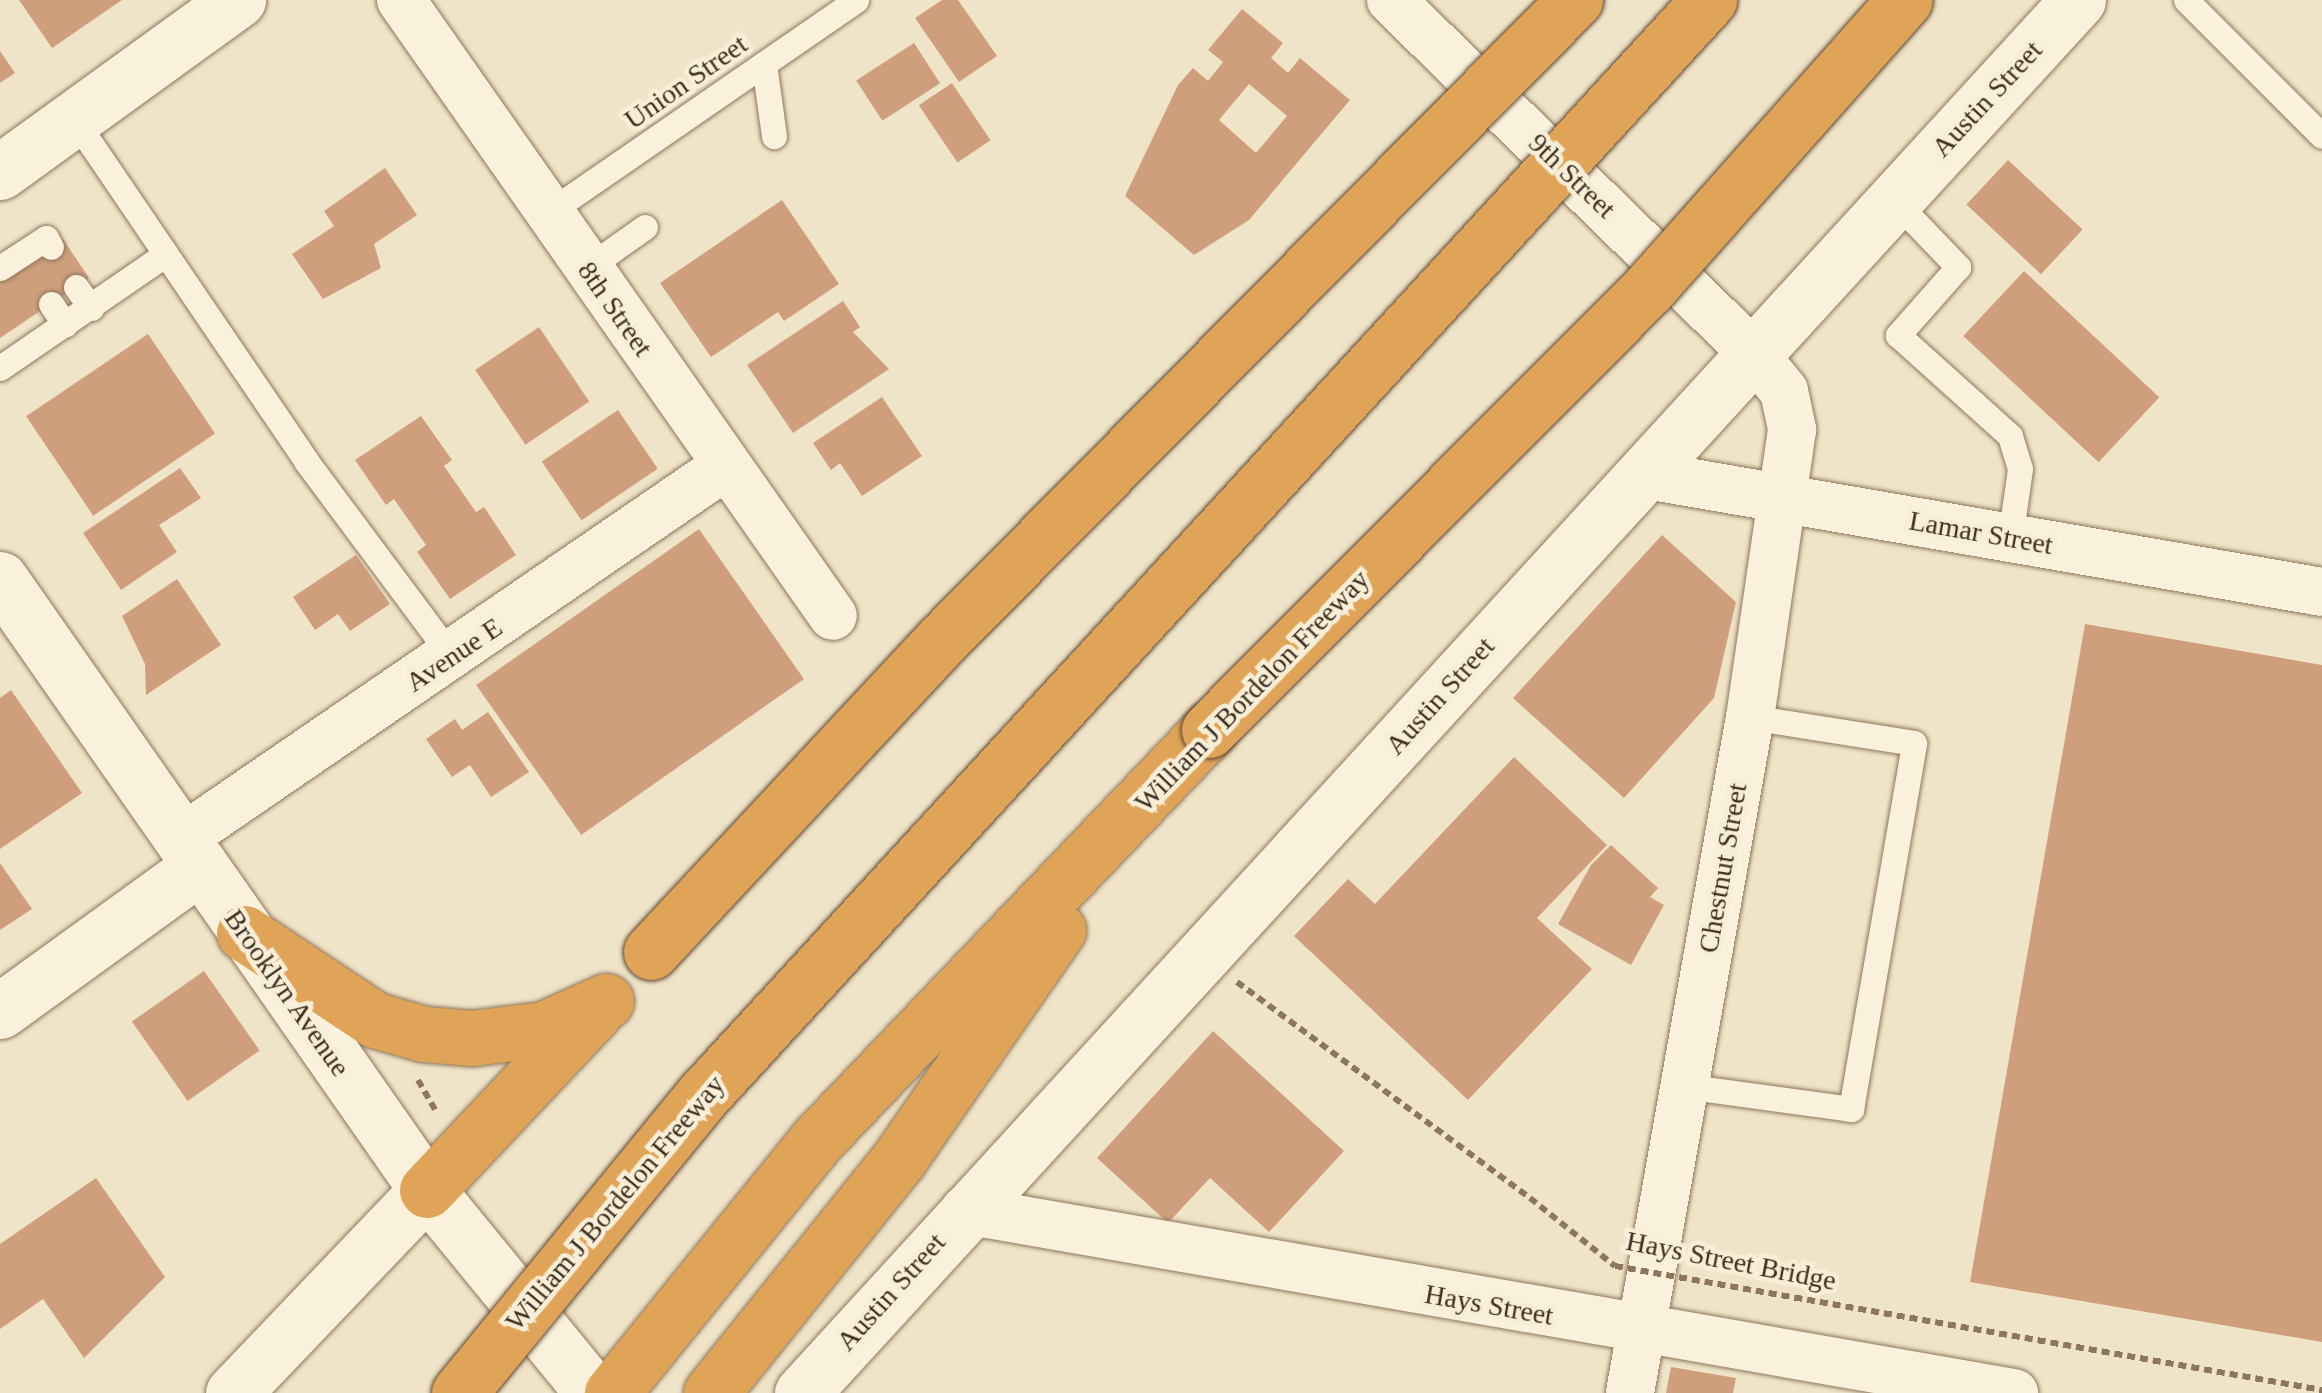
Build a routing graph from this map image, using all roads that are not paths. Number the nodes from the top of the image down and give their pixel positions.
1 (238, 0) edge
2 (402, 0) edge
3 (856, 0) edge
4 (1391, 0) edge
5 (1575, 0) edge
6 (1709, 0) edge
7 (1905, 0) edge
8 (2078, 0) edge
9 (2186, 0) edge
10 (764, 64) junction
11 (74, 119) junction
12 (774, 136) dead end
13 (2322, 136) edge
14 (0, 172) edge
15 (1894, 200) junction
16 (549, 212) junction
17 (645, 227) dead end
18 (51, 247) dead end
19 (166, 254) junction
20 (14, 263) edge
21 (587, 268) junction
22 (7, 353) edge
23 (1753, 353) junction
24 (724, 467) junction
25 (1640, 474) junction
26 (1786, 499) junction
27 (2010, 538) junction
28 (0, 579) edge
29 (2321, 582) edge
30 (833, 616) dead end
31 (452, 657) junction
32 (1750, 717) junction
33 (1151, 796) junction
34 (190, 853) junction
35 (244, 933) junction
36 (606, 1001) junction
37 (0, 1012) edge
38 (1684, 1086) junction
39 (426, 1190) junction
40 (965, 1210) junction
41 (1640, 1332) junction
42 (1948, 1387) edge
43 (233, 1393) edge
44 (459, 1393) edge
45 (594, 1393) edge
46 (612, 1393) edge
47 (711, 1393) edge
48 (802, 1393) edge
49 (1630, 1393) edge
50 (2014, 1393) edge

1 - 11 street
2 - 16 street, 8th Street
3 - 10 lane, Union Street
4 - 23 street, 9th Street
5 - 36 highway, bridge
6 - 44 highway, William J Bordelon Freeway, bridge
7 - 33 highway, William J Bordelon Freeway, bridge
8 - 15 street, Austin Street
9 - 13 lane
10 - 12 lane
10 - 16 lane, Union Street
11 - 14 street
11 - 19 lane
15 - 23 street, Austin Street
15 - 27 lane
16 - 21 street, 8th Street
17 - 21 lane
18 - 20 lane
19 - 22 lane
19 - 31 lane
21 - 24 street, 8th Street
23 - 25 street, Austin Street
23 - 26 street, Chestnut Street
24 - 30 street, 8th Street
24 - 31 street, Avenue E
25 - 26 street, Lamar Street
25 - 40 street, Austin Street
26 - 27 street, Lamar Street
26 - 32 street, Chestnut Street
27 - 29 street, Lamar Street
28 - 34 street, Brooklyn Avenue
31 - 34 street, Avenue E
32 - 38 street, Chestnut Street
32 - 38 lane
33 - 46 highway, William J Bordelon Freeway
33 - 47 highway
34 - 35 street, Brooklyn Avenue
34 - 37 street, Avenue E
35 - 36 highway
35 - 39 street, Brooklyn Avenue
36 - 39 highway
38 - 41 street, Chestnut Street
39 - 43 street
39 - 45 street, Brooklyn Avenue
40 - 41 street, Hays Street
40 - 48 street, Austin Street
41 - 42 street, Hays Street
41 - 49 street, Chestnut Street
42 - 50 street, Hays Street

